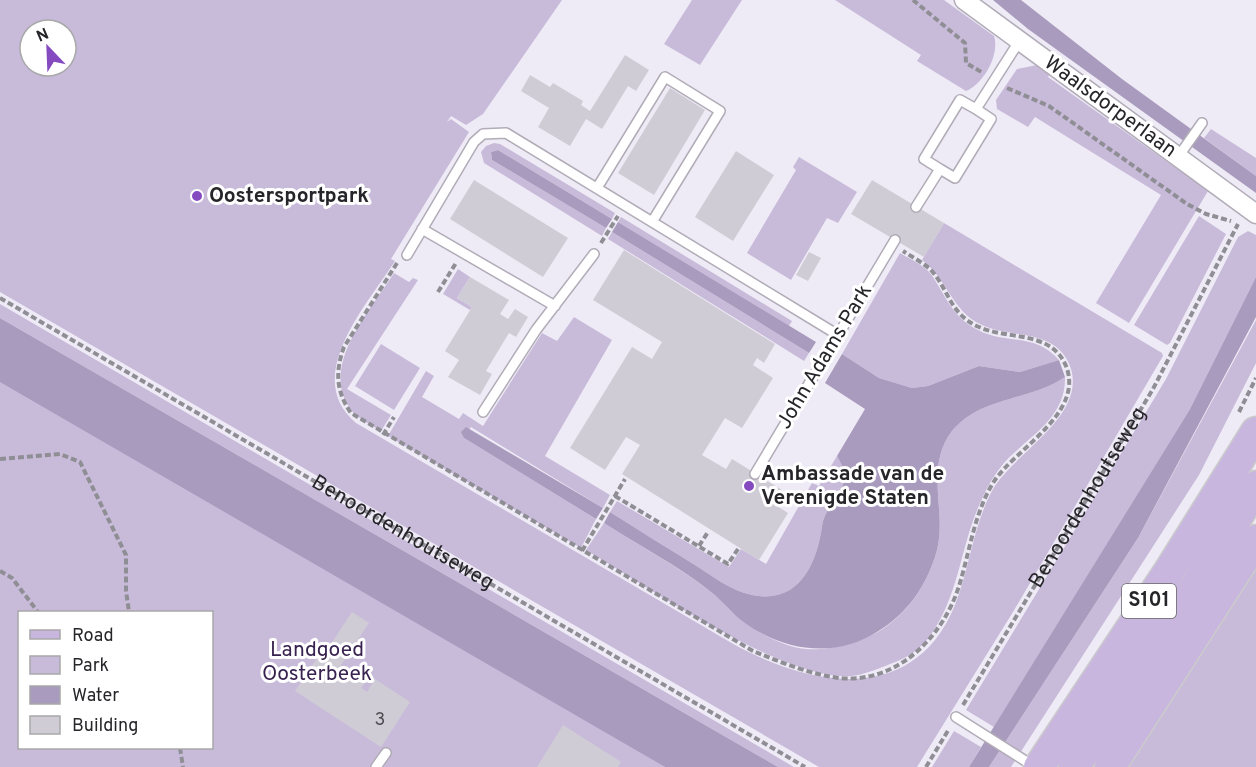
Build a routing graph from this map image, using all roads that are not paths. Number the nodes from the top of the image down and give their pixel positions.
1 (964, 0) edge
2 (1020, 40) junction
3 (976, 109) junction
4 (1200, 126) dead end
5 (1180, 154) junction
6 (940, 168) junction
7 (597, 188) junction
8 (916, 207) dead end
9 (1256, 214) edge
10 (652, 222) junction
11 (422, 229) junction
12 (894, 242) road end
13 (594, 254) dead end
14 (407, 255) road end
15 (555, 306) junction
16 (838, 335) junction
17 (483, 412) dead end
18 (1256, 432) edge
19 (755, 474) dead end
20 (1256, 486) edge
21 (1256, 540) edge
22 (956, 717) road end
23 (386, 753) dead end
24 (1030, 762) edge
25 (376, 767) edge
26 (1074, 767) edge
27 (1110, 767) edge

1 - 2 street, Waalsdorperlaan
2 - 3 lane
2 - 5 street, Waalsdorperlaan
3 - 6 lane
3 - 6 lane
4 - 5 lane
5 - 9 street, Waalsdorperlaan
6 - 8 lane
7 - 10 lane
7 - 10 lane
7 - 11 lane
10 - 16 lane
11 - 14 lane
11 - 15 lane
12 - 16 lane, John Adams Park
13 - 15 lane
15 - 17 lane
16 - 19 lane, John Adams Park
18 - 24 main road, S101
20 - 26 main road, S101
21 - 27 main road
22 - 24 lane
23 - 25 lane

